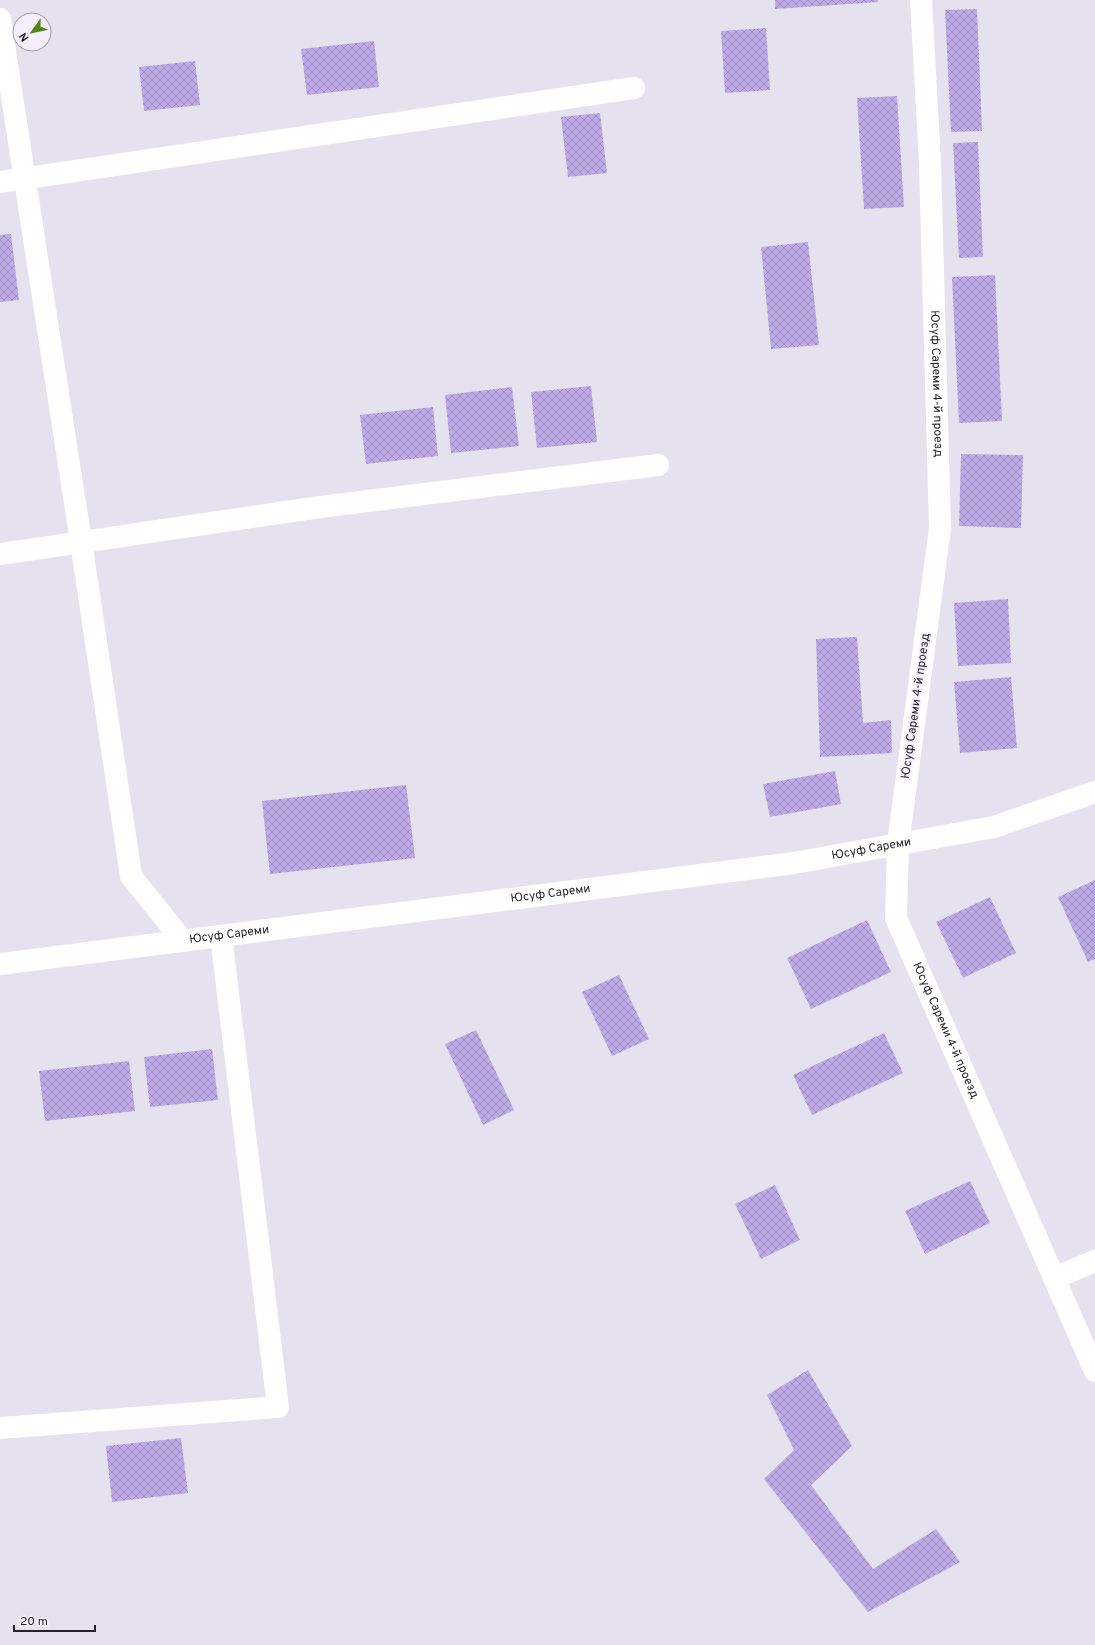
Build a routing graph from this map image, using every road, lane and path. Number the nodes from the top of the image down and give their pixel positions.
1 (921, 0) edge
2 (0, 19) edge
3 (634, 88) dead end
4 (25, 178) junction
5 (0, 182) edge
6 (658, 465) dead end
7 (81, 542) junction
8 (0, 554) edge
9 (1095, 792) edge
10 (898, 844) junction
11 (221, 936) junction
12 (183, 941) junction
13 (0, 964) edge
14 (1095, 1261) edge
15 (1054, 1278) junction
16 (1095, 1371) edge
17 (0, 1428) edge

1 - 10 street, Юсуф Сареми 4-й проезд
2 - 4 street
3 - 4 street
4 - 5 street
4 - 7 street
6 - 7 street
7 - 8 street
7 - 12 street
9 - 10 street, Юсуф Сареми
10 - 11 street, Юсуф Сареми
10 - 15 street, Юсуф Сареми 4-й проезд
11 - 12 street, Юсуф Сареми
11 - 17 street
12 - 13 street, Юсуф Сареми
14 - 15 street
15 - 16 street, Юсуф Сареми 4-й проезд

